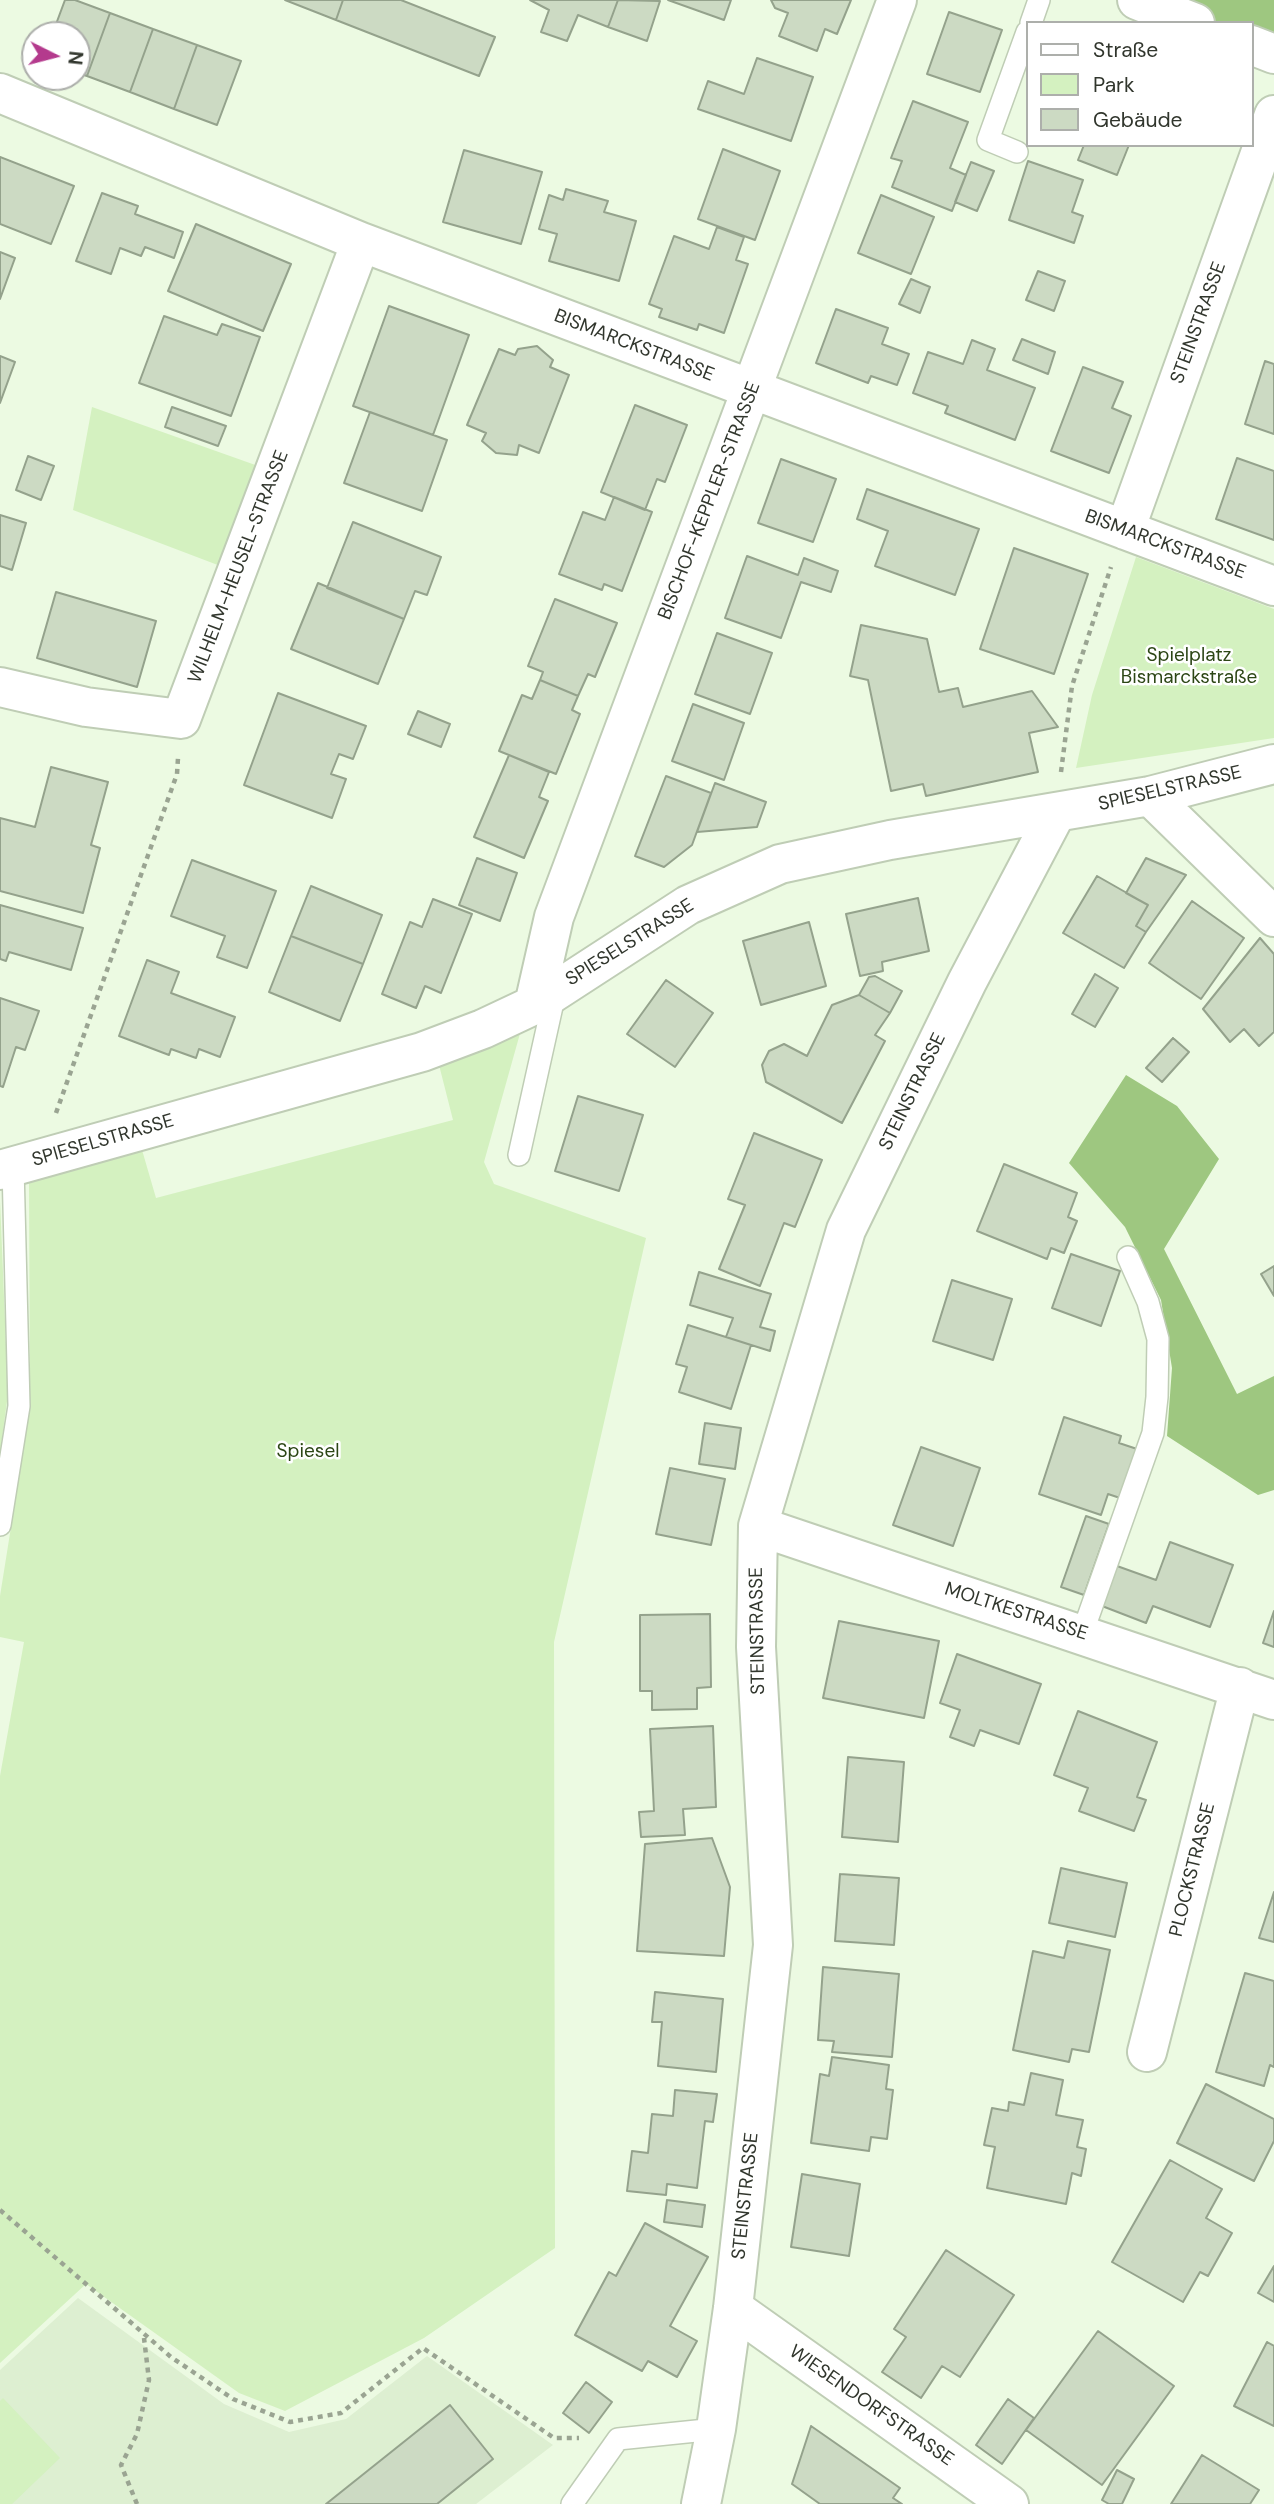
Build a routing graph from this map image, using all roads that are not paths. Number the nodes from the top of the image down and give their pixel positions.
1 (897, 0) edge
2 (1039, 0) edge
3 (1137, 0) edge
4 (1032, 21) edge
5 (1190, 21) edge
6 (1026, 35) edge
7 (1253, 46) edge
8 (1274, 54) edge
9 (0, 93) edge
10 (1274, 115) edge
11 (1017, 152) dead end
12 (361, 242) junction
13 (751, 390) junction
14 (1125, 530) junction
15 (1274, 586) edge
16 (0, 687) edge
17 (1274, 764) edge
18 (1150, 796) junction
19 (1055, 815) junction
20 (1274, 917) edge
21 (545, 996) junction
22 (519, 1155) dead end
23 (17, 1165) edge
24 (1128, 1257) dead end
25 (19, 1406) junction
26 (0, 1419) edge
27 (0, 1525) edge
28 (758, 1526) junction
29 (1082, 1634) junction
30 (1257, 1693) edge
31 (1147, 2052) dead end
32 (733, 2308) junction
33 (716, 2429) junction
34 (572, 2504) edge
35 (701, 2504) edge
36 (1009, 2504) edge

1 - 13 street, BISCHOF-KEPPLER-STRASSE
2 - 4 lane
3 - 5 street
6 - 11 lane
7 - 8 street
9 - 12 street, BISMARCKSTRASSE
10 - 14 street, STEINSTRASSE
12 - 13 street, BISMARCKSTRASSE
12 - 16 street, WILHELM-HEUSEL-STRASSE
13 - 14 street, BISMARCKSTRASSE
13 - 21 street, BISCHOF-KEPPLER-STRASSE
14 - 15 street, BISMARCKSTRASSE
17 - 18 street, SPIESELSTRASSE
18 - 19 street, SPIESELSTRASSE
18 - 20 street
19 - 21 street, SPIESELSTRASSE
19 - 28 street, STEINSTRASSE
21 - 22 lane
21 - 23 street, SPIESELSTRASSE
23 - 25 lane
24 - 29 lane
25 - 26 lane
25 - 27 lane
28 - 29 street, MOLTKESTRASSE
28 - 32 street, STEINSTRASSE
29 - 30 street, MOLTKESTRASSE
30 - 31 street, PLOCKSTRASSE
32 - 33 street, STEINSTRASSE
32 - 36 street, WIESENDORFSTRASSE
33 - 34 lane
33 - 35 street, STEINSTRASSE

